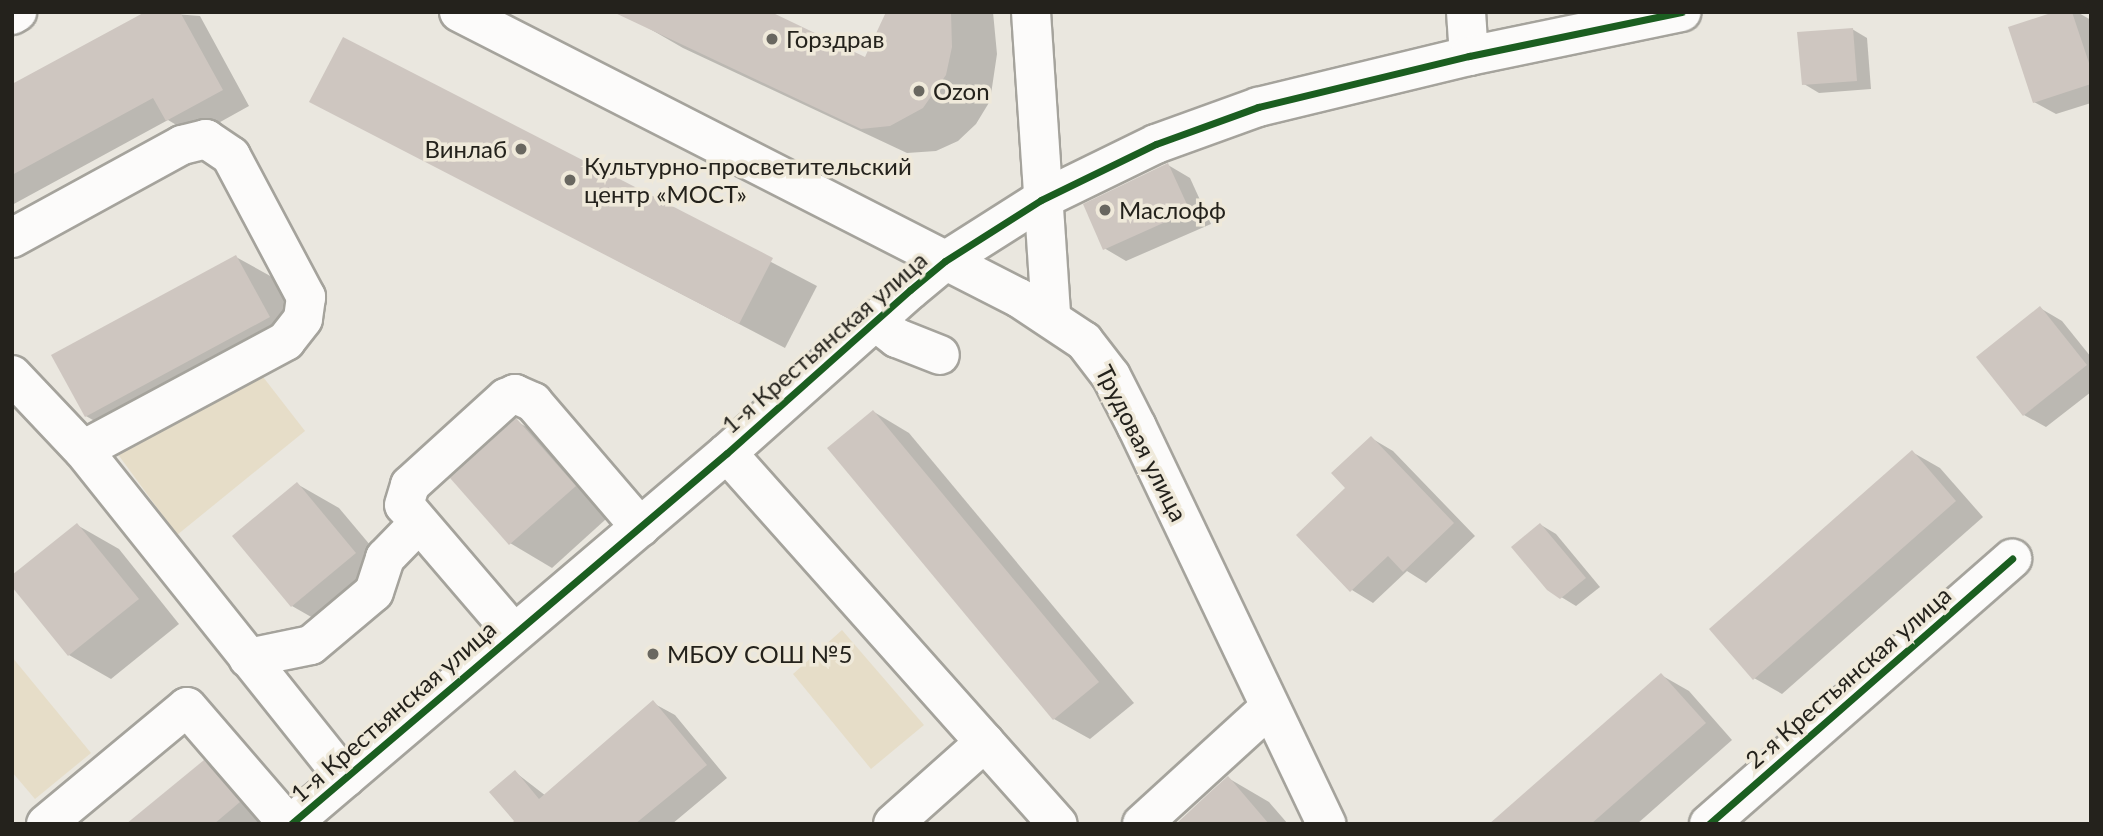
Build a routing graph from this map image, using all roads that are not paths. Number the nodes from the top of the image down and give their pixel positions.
1 (17, 12) edge
2 (459, 12) edge
3 (1031, 12) edge
4 (1466, 12) edge
5 (1681, 12) edge
6 (12, 15) edge
7 (1469, 56) junction
8 (1041, 200) junction
9 (12, 237) edge
10 (945, 261) junction
11 (1051, 317) junction
12 (875, 321) junction
13 (940, 355) dead end
14 (12, 375) edge
15 (83, 450) junction
16 (727, 453) junction
17 (417, 525) junction
18 (640, 527) junction
19 (2012, 559) dead end
20 (513, 632) junction
21 (248, 657) junction
22 (1269, 708) junction
23 (985, 742) junction
24 (345, 778) junction
25 (46, 824) edge
26 (290, 824) edge
27 (893, 824) edge
28 (1057, 824) edge
29 (1142, 824) edge
30 (1326, 824) edge
31 (1709, 824) edge

1 - 6 street
2 - 10 street, Трудовая улица
3 - 8 street
4 - 7 street
5 - 7 street, 1-я Крестьянская улица
7 - 8 street, 1-я Крестьянская улица
8 - 10 street, 1-я Крестьянская улица
8 - 11 street
9 - 15 street
10 - 11 street, Трудовая улица
10 - 12 street, 1-я Крестьянская улица
11 - 22 street, Трудовая улица
12 - 13 street
12 - 16 street, 1-я Крестьянская улица
14 - 15 street
15 - 21 street
16 - 18 street, 1-я Крестьянская улица
16 - 23 street
17 - 18 street
17 - 20 street
17 - 21 street
18 - 20 street, 1-я Крестьянская улица
19 - 31 street, 2-я Крестьянская улица
20 - 24 street, 1-я Крестьянская улица
21 - 24 street
22 - 29 street
22 - 30 street, Трудовая улица
23 - 27 street
23 - 28 street
24 - 26 street, 1-я Крестьянская улица
25 - 26 street

